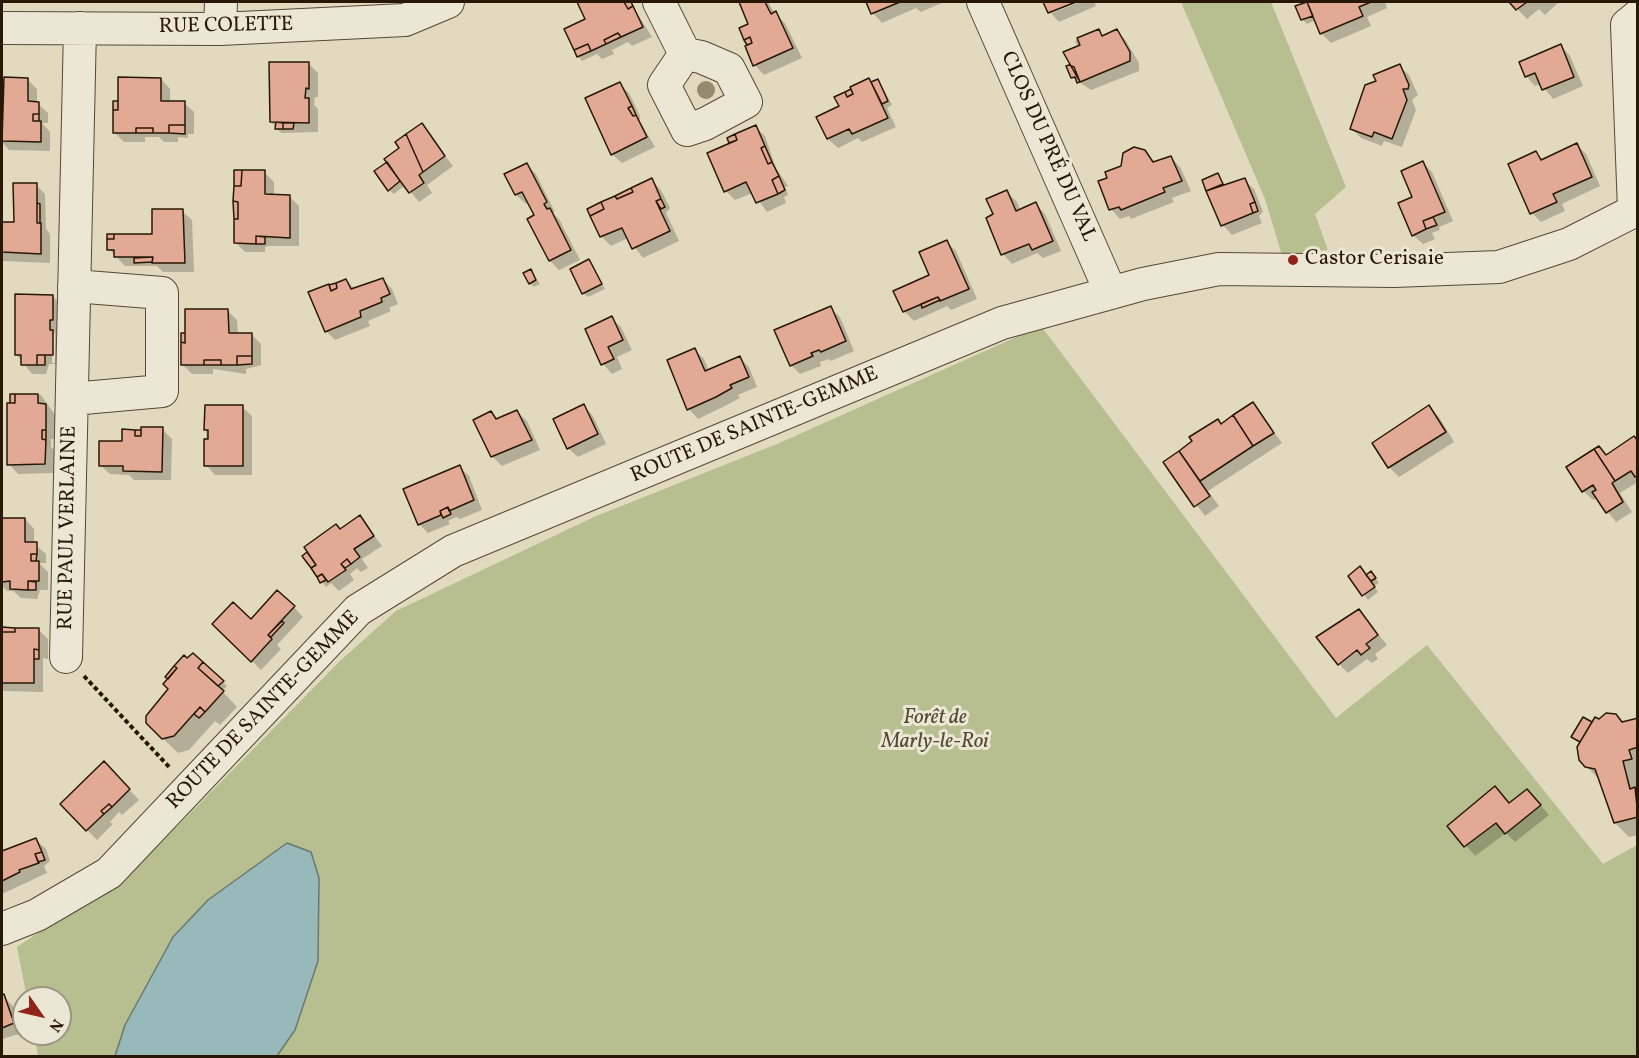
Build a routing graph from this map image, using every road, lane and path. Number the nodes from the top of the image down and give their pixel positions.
1 (448, 2) edge
2 (659, 2) edge
3 (983, 2) edge
4 (220, 15) edge
5 (1638, 16) edge
6 (2, 28) edge
7 (80, 28) junction
8 (685, 54) dead end
9 (1636, 210) edge
10 (74, 286) junction
11 (1111, 292) junction
12 (72, 399) junction
13 (66, 657) joint
14 (190, 789) junction
15 (2, 928) edge

1 - 4 street, RUE COLETTE
2 - 8 street
3 - 11 street, CLOS DU PRÉ DU VAL
4 - 7 street, RUE COLETTE
5 - 9 street
6 - 7 street, RUE COLETTE
7 - 10 street, RUE PAUL VERLAINE
9 - 11 street, ROUTE DE SAINTE-GEMME
10 - 12 street, RUE PAUL VERLAINE
10 - 12 street, RUE PAUL VERLAINE
11 - 14 street, ROUTE DE SAINTE-GEMME
12 - 13 street, RUE PAUL VERLAINE
13 - 14 path
14 - 15 street, ROUTE DE SAINTE-GEMME

